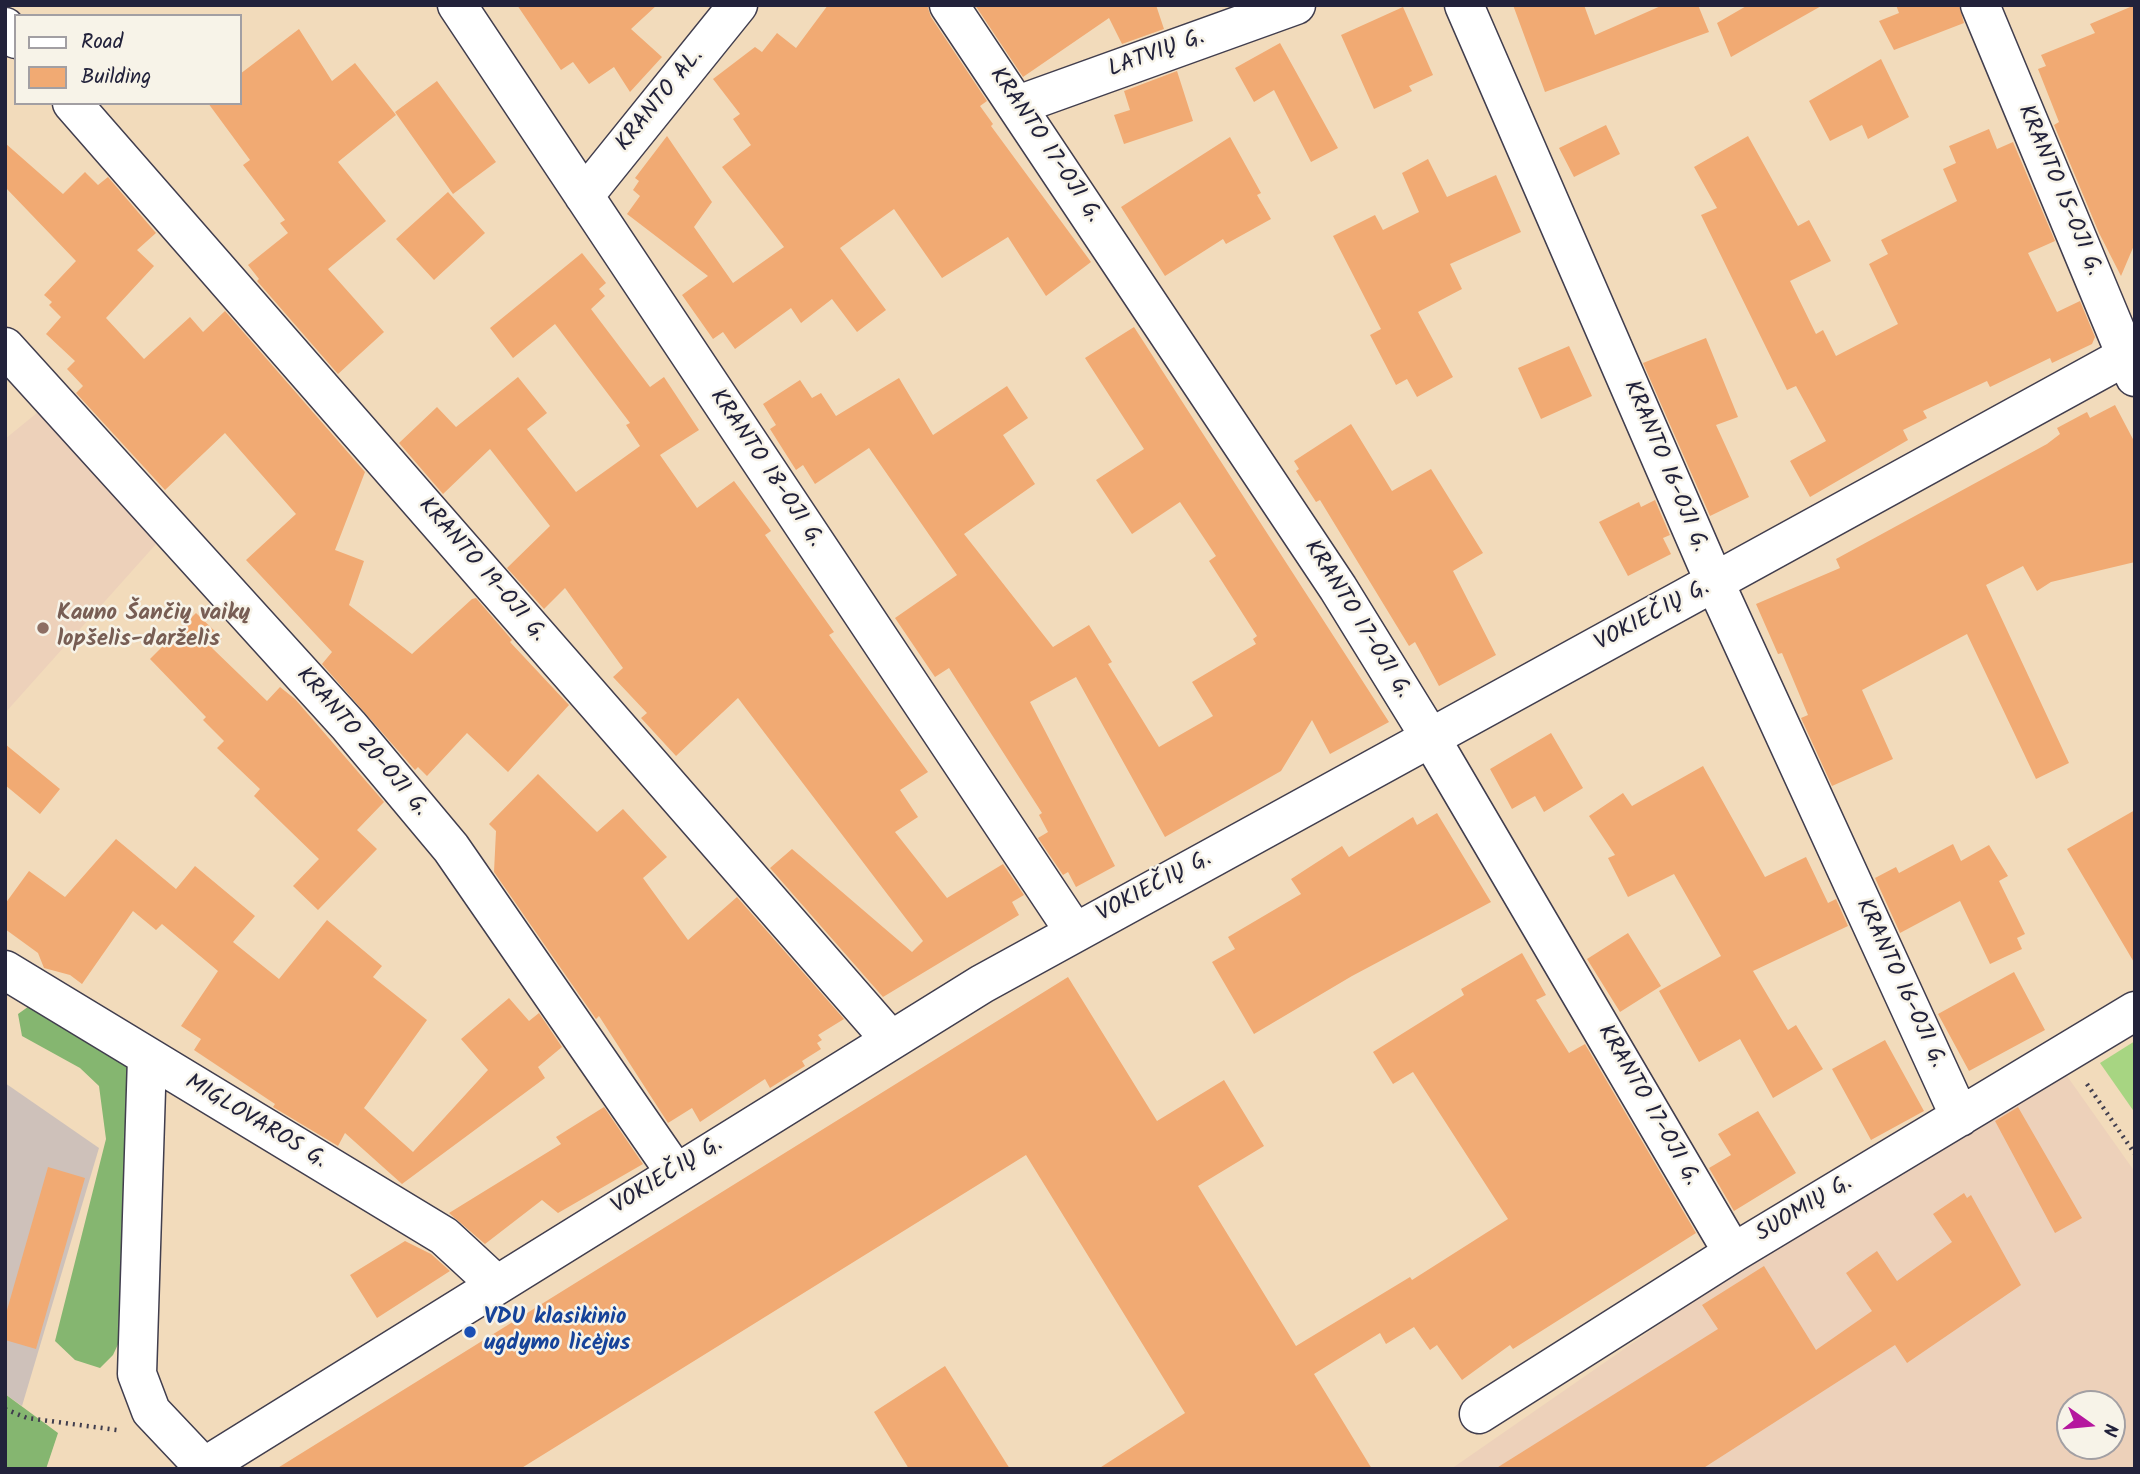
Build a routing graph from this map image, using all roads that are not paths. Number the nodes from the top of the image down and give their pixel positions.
1 (457, 5) edge
2 (738, 5) edge
3 (949, 5) edge
4 (1296, 5) edge
5 (1464, 5) edge
6 (1980, 5) edge
7 (74, 105) edge
8 (1018, 105) junction
9 (584, 196) junction
10 (5, 347) edge
11 (2132, 361) edge
12 (1715, 583) junction
13 (1430, 737) junction
14 (1074, 931) junction
15 (5, 970) edge
16 (2135, 1011) edge
17 (890, 1039) junction
18 (147, 1058) junction
19 (1960, 1117) junction
20 (675, 1172) junction
21 (1733, 1253) junction
22 (496, 1285) junction
23 (1479, 1415) dead end
24 (203, 1468) edge

1 - 9 street, KRANTO 18-OJI G.
2 - 9 street, KRANTO AL.
3 - 8 street, KRANTO 17-OJI G.
4 - 8 street, LATVIŲ G.
5 - 12 street, KRANTO 16-OJI G.
6 - 11 street, KRANTO 15-OJI G.
7 - 17 street, KRANTO 19-OJI G.
8 - 13 street, KRANTO 17-OJI G.
9 - 14 street, KRANTO 18-OJI G.
10 - 20 street, KRANTO 20-OJI G.
11 - 12 street, VOKIEČIŲ G.
12 - 13 street, VOKIEČIŲ G.
12 - 19 street, KRANTO 16-OJI G.
13 - 14 street, VOKIEČIŲ G.
13 - 21 street, KRANTO 17-OJI G.
14 - 17 street, VOKIEČIŲ G.
15 - 18 street, MIGLOVAROS G.
16 - 19 street, SUOMIŲ G.
17 - 20 street, VOKIEČIŲ G.
18 - 22 street, MIGLOVAROS G.
18 - 24 street
19 - 21 street, SUOMIŲ G.
20 - 22 street, VOKIEČIŲ G.
21 - 23 street, SUOMIŲ G.
22 - 24 street, VOKIEČIŲ G.

